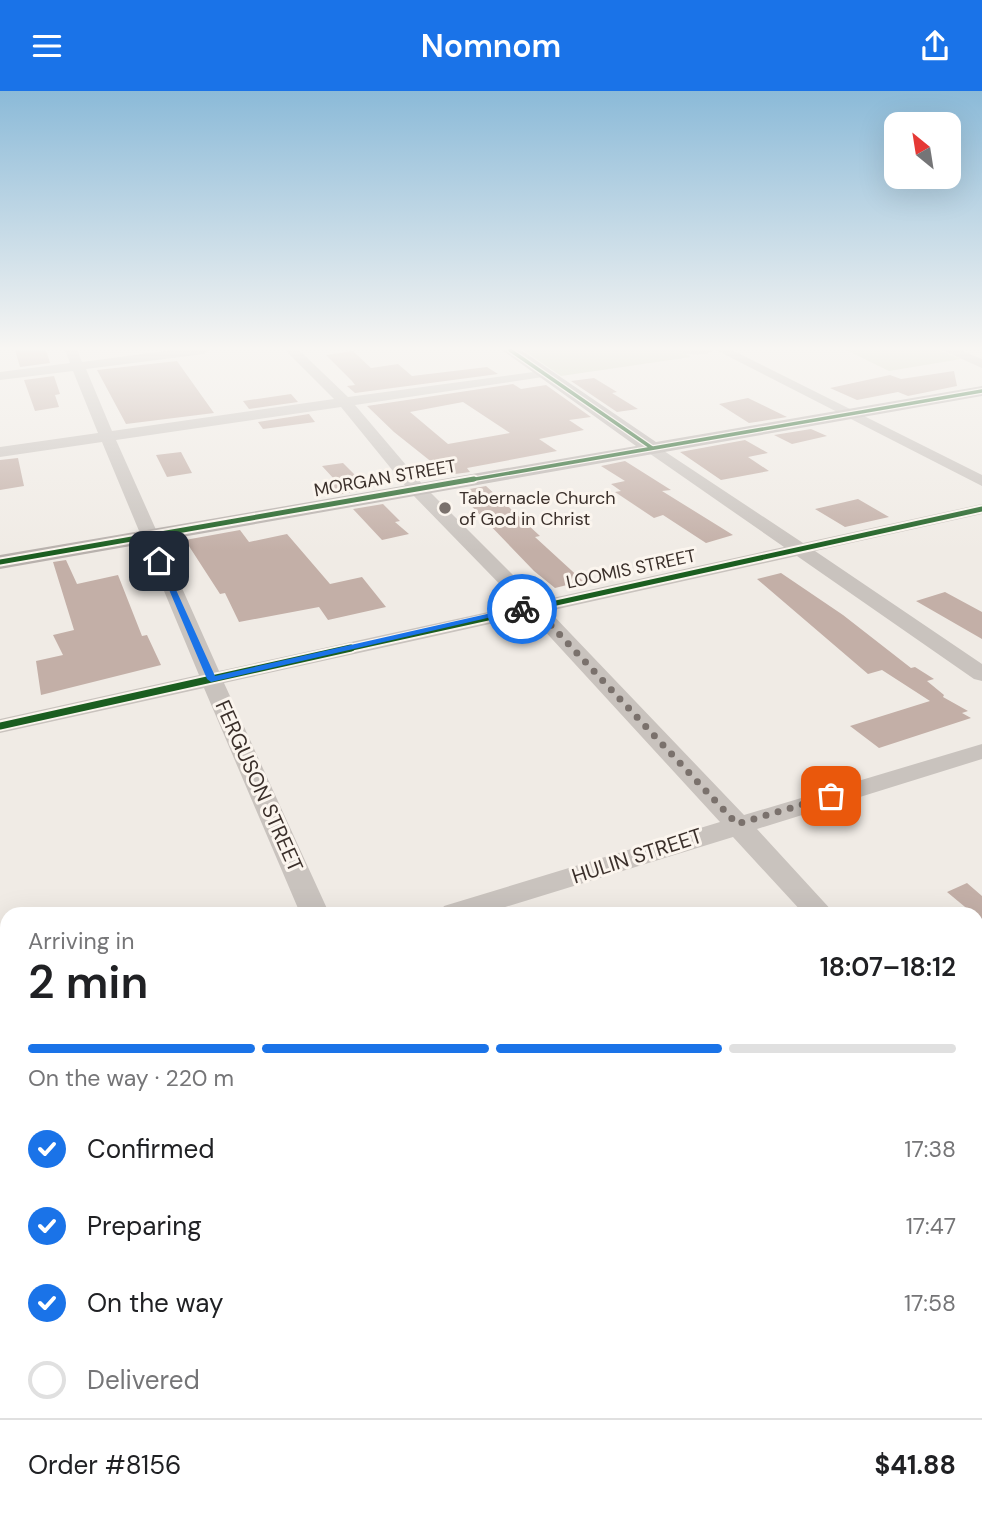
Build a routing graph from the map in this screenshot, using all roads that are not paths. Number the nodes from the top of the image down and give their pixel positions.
1 (101, 417) edge
2 (243, 417) edge
3 (357, 417) edge
4 (606, 417) edge
5 (834, 417) edge
6 (856, 417) edge
7 (110, 436) junction
8 (652, 448) junction
9 (0, 452) edge
10 (982, 481) edge
11 (417, 488) junction
12 (982, 509) edge
13 (149, 537) junction
14 (796, 549) junction
15 (0, 562) edge
16 (533, 606) junction
17 (982, 674) edge
18 (211, 679) junction
19 (0, 726) edge
20 (982, 751) edge
21 (737, 824) junction
22 (311, 907) edge
23 (473, 907) edge
24 (814, 907) edge

1 - 7 street, FERGUSON STREET
2 - 7 street
3 - 11 street
4 - 8 main road
5 - 8 main road, MORGAN STREET
6 - 10 street
7 - 9 street
7 - 13 street, FERGUSON STREET
8 - 11 main road, MORGAN STREET
8 - 14 street
11 - 13 main road, MORGAN STREET
11 - 16 street
12 - 14 street, LOOMIS STREET
13 - 15 main road, MORGAN STREET
13 - 18 street, FERGUSON STREET
14 - 16 street, LOOMIS STREET
14 - 17 street
16 - 18 street, LOOMIS STREET
16 - 21 street
18 - 19 street, LOOMIS STREET
18 - 22 street, FERGUSON STREET
20 - 21 street, HULIN STREET
21 - 23 street, HULIN STREET
21 - 24 street

